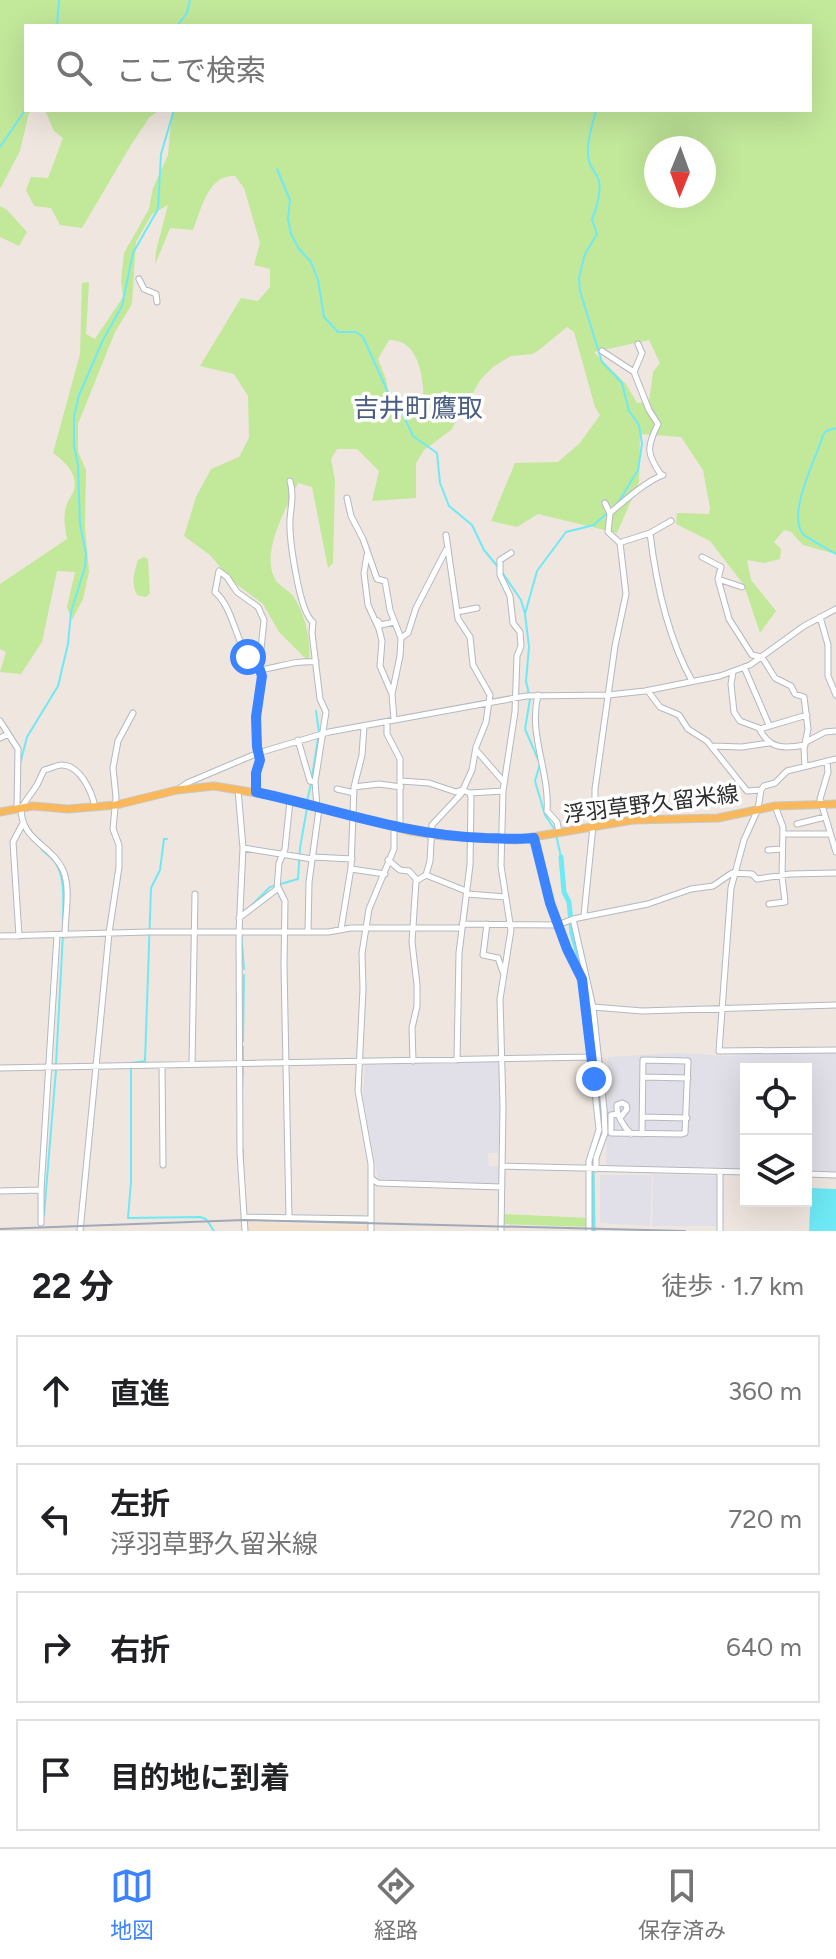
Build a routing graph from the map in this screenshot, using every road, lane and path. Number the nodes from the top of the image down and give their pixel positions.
1 (139, 279) dead end
2 (157, 302) dead end
3 (638, 344) dead end
4 (602, 351) dead end
5 (634, 372) junction
6 (290, 481) dead end
7 (347, 498) dead end
8 (605, 503) dead end
9 (610, 514) junction
10 (671, 521) dead end
11 (650, 533) junction
12 (446, 535) dead end
13 (622, 542) dead end
14 (447, 550) junction
15 (511, 553) dead end
16 (367, 554) junction
17 (702, 557) dead end
18 (391, 577) dead end
19 (718, 579) junction
20 (386, 584) junction
21 (742, 587) dead end
22 (477, 608) dead end
23 (836, 609) edge
24 (457, 612) junction
25 (820, 617) junction
26 (374, 620) junction
27 (394, 622) junction
28 (401, 638) junction
29 (762, 657) junction
30 (316, 662) junction
31 (744, 667) junction
32 (260, 670) junction
33 (733, 672) junction
34 (692, 681) junction
35 (648, 691) junction
36 (392, 694) junction
37 (532, 695) junction
38 (608, 695) junction
39 (836, 695) edge
40 (515, 698) junction
41 (488, 704) junction
42 (133, 713) dead end
43 (807, 715) junction
44 (394, 720) junction
45 (0, 721) edge
46 (387, 722) junction
47 (769, 725) junction
48 (364, 727) junction
49 (760, 729) junction
50 (836, 731) edge
51 (8, 734) junction
52 (321, 734) junction
53 (0, 738) edge
54 (298, 740) junction
55 (772, 744) junction
56 (805, 744) junction
57 (711, 746) junction
58 (476, 750) junction
59 (258, 753) junction
60 (836, 759) edge
61 (827, 761) junction
62 (805, 766) junction
63 (312, 781) junction
64 (504, 781) junction
65 (401, 784) junction
66 (238, 789) junction
67 (337, 789) dead end
68 (177, 790) junction
69 (354, 790) junction
70 (462, 790) junction
71 (761, 790) junction
72 (503, 791) junction
73 (256, 792) junction
74 (470, 793) junction
75 (290, 801) junction
76 (836, 804) edge
77 (116, 805) junction
78 (822, 805) junction
79 (775, 806) junction
80 (95, 807) junction
81 (19, 808) junction
82 (318, 809) junction
83 (758, 809) junction
84 (0, 812) edge
85 (825, 817) junction
86 (354, 818) junction
87 (797, 824) dead end
88 (22, 825) junction
89 (594, 826) junction
90 (397, 829) junction
91 (557, 833) junction
92 (783, 834) junction
93 (830, 834) junction
94 (432, 835) junction
95 (469, 838) junction
96 (534, 838) junction
97 (501, 839) junction
98 (243, 848) junction
99 (782, 849) junction
100 (768, 850) dead end
101 (836, 852) edge
102 (283, 856) junction
103 (312, 858) junction
104 (352, 859) junction
105 (388, 860) junction
106 (351, 869) junction
107 (734, 873) junction
108 (836, 873) edge
109 (385, 874) junction
110 (426, 875) junction
111 (782, 876) junction
112 (417, 880) junction
113 (277, 885) junction
114 (467, 893) junction
115 (195, 894) dead end
116 (506, 897) junction
117 (769, 904) dead end
118 (584, 915) junction
119 (239, 918) junction
120 (571, 920) junction
121 (487, 924) junction
122 (511, 925) junction
123 (558, 925) junction
124 (462, 926) junction
125 (365, 928) junction
126 (412, 928) junction
127 (341, 929) junction
128 (196, 931) junction
129 (241, 931) junction
130 (284, 932) junction
131 (308, 932) junction
132 (109, 933) junction
133 (57, 935) junction
134 (65, 935) junction
135 (0, 936) edge
136 (19, 936) junction
137 (504, 973) junction
138 (836, 1005) edge
139 (590, 1007) junction
140 (721, 1007) junction
141 (836, 1050) edge
142 (591, 1057) junction
143 (502, 1059) junction
144 (457, 1060) junction
145 (359, 1061) junction
146 (413, 1061) junction
147 (286, 1063) junction
148 (192, 1064) junction
149 (240, 1064) junction
150 (162, 1065) junction
151 (96, 1066) junction
152 (49, 1067) junction
153 (0, 1068) edge
154 (643, 1077) junction
155 (596, 1078) junction
156 (688, 1078) junction
157 (642, 1117) junction
158 (687, 1118) junction
159 (631, 1134) junction
160 (642, 1134) junction
161 (163, 1165) dead end
162 (502, 1166) junction
163 (592, 1168) junction
164 (720, 1172) junction
165 (740, 1172) edge
166 (812, 1174) edge
167 (836, 1175) edge
168 (372, 1179) junction
169 (502, 1187) junction
170 (41, 1190) junction
171 (0, 1191) edge
172 (244, 1217) junction
173 (289, 1217) junction
174 (370, 1219) junction
175 (41, 1223) dead end
176 (371, 1230) edge
177 (80, 1231) edge
178 (245, 1231) edge
179 (501, 1231) edge
180 (589, 1231) edge
181 (720, 1231) edge

1 - 2 street
3 - 5 street
4 - 5 street
5 - 9 street
6 - 30 street
7 - 16 street
8 - 9 street
9 - 38 street
10 - 11 street
11 - 13 street
11 - 34 street
12 - 14 street
14 - 24 street
14 - 28 street
15 - 40 street
16 - 20 street
16 - 26 street
17 - 19 street
18 - 20 street
19 - 21 street
19 - 29 street
20 - 27 street
22 - 24 street
23 - 25 street
24 - 41 street
25 - 29 street
25 - 39 street
26 - 27 street
26 - 36 street
27 - 28 street
28 - 36 street
29 - 31 street
29 - 43 street
30 - 32 street
30 - 52 street
31 - 33 street
31 - 47 street
32 - 32 street
32 - 59 street
33 - 34 street
33 - 49 street
34 - 35 street
35 - 38 street
35 - 57 street
36 - 44 street
37 - 38 street
37 - 40 street
37 - 91 street
38 - 89 street
40 - 41 street
40 - 64 street
41 - 44 street
41 - 58 street
42 - 77 street
43 - 47 street
43 - 56 street
44 - 46 street
45 - 51 street
46 - 48 street
46 - 65 street
47 - 49 street
48 - 52 street
48 - 69 street
49 - 55 street
50 - 56 street
51 - 53 street
51 - 81 street
52 - 54 street
52 - 63 street
54 - 59 street
54 - 63 street
55 - 56 street
55 - 57 street
56 - 62 street
57 - 71 street
58 - 64 street
58 - 70 street
59 - 68 street
59 - 73 street
60 - 61 street
61 - 62 street
61 - 78 street
62 - 71 street
63 - 82 street
64 - 72 street
65 - 69 street
65 - 70 street
65 - 90 street
66 - 68 main road, 浮羽草野久留米線
66 - 73 main road, 浮羽草野久留米線
66 - 98 street
67 - 69 street
68 - 77 main road, 浮羽草野久留米線
69 - 86 street
70 - 74 street
70 - 94 street
71 - 83 street
72 - 74 street
72 - 97 street
73 - 75 main road, 浮羽草野久留米線
74 - 95 street
75 - 82 main road, 浮羽草野久留米線
75 - 102 street
76 - 78 main road, 浮羽草野久留米線
77 - 80 main road, 浮羽草野久留米線
77 - 132 street
78 - 79 main road, 浮羽草野久留米線
78 - 85 street
79 - 83 main road, 浮羽草野久留米線
79 - 92 street
80 - 81 main road, 浮羽草野久留米線
80 - 81 street
81 - 84 main road, 浮羽草野久留米線
81 - 88 street
82 - 86 main road, 浮羽草野久留米線
82 - 103 street
83 - 89 main road, 浮羽草野久留米線
83 - 107 street
85 - 87 street
85 - 93 street
86 - 90 main road, 浮羽草野久留米線
86 - 104 street
88 - 134 street
88 - 136 street
89 - 91 main road, 浮羽草野久留米線
89 - 118 street
90 - 94 main road, 浮羽草野久留米線
90 - 105 street
91 - 96 main road, 浮羽草野久留米線
92 - 93 street
92 - 99 street
93 - 101 street
94 - 95 main road, 浮羽草野久留米線
94 - 110 street
95 - 97 main road, 浮羽草野久留米線
95 - 114 street
96 - 97 main road, 浮羽草野久留米線
96 - 123 street
97 - 116 street
98 - 102 street
98 - 119 street
99 - 100 street
99 - 111 street
102 - 103 street
102 - 113 street
103 - 104 street
103 - 131 street
104 - 106 street
105 - 109 street
105 - 112 street
106 - 109 street
106 - 127 street
107 - 111 street
107 - 118 street
107 - 140 street
108 - 111 street
109 - 125 street
110 - 112 street
110 - 114 street
111 - 117 street
112 - 126 street
113 - 119 street
113 - 130 street
114 - 116 street
114 - 124 street
115 - 128 street
116 - 122 street
118 - 120 street
119 - 129 street
120 - 123 street
120 - 139 street
121 - 122 street
121 - 124 street
121 - 137 street
122 - 123 street
122 - 137 street
123 - 139 street
124 - 126 street
124 - 144 street
125 - 126 street
125 - 127 street
125 - 145 street
126 - 146 street
127 - 131 street
128 - 129 street
128 - 132 street
128 - 148 street
129 - 130 street
129 - 149 street
130 - 131 street
130 - 147 street
132 - 134 street
132 - 151 street
133 - 134 street
133 - 136 street
133 - 152 street
135 - 136 street
137 - 143 street
138 - 140 street
139 - 140 street
139 - 142 street
139 - 155 street
140 - 141 street
142 - 143 street
142 - 155 street
143 - 144 street
143 - 162 street
144 - 146 street
145 - 146 street
145 - 147 street
145 - 168 street
147 - 149 street
147 - 173 street
148 - 149 street
148 - 150 street
149 - 172 street
150 - 151 street
150 - 161 street
151 - 152 street
151 - 177 street
152 - 153 street
152 - 170 street
154 - 156 street
154 - 156 street
154 - 157 street
155 - 163 street
156 - 158 street
157 - 158 street
157 - 160 street
158 - 160 street
159 - 159 street
159 - 160 street
162 - 163 street
162 - 169 street
163 - 164 street
163 - 180 street
164 - 165 street
164 - 181 street
166 - 167 street
168 - 169 street
168 - 174 street
169 - 179 street
170 - 171 street
170 - 175 street
172 - 173 street
172 - 178 street
173 - 174 street
174 - 176 street

